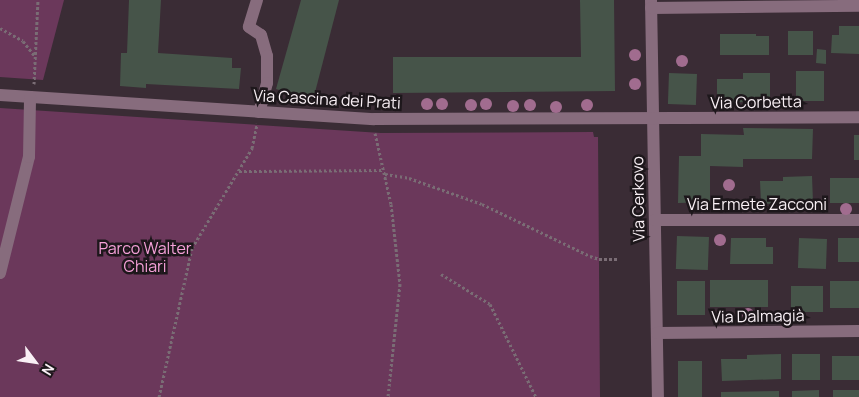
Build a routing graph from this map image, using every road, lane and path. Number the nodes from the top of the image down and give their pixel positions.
1 (38, 0) edge
2 (257, 0) edge
3 (651, 4) edge
4 (859, 6) edge
5 (0, 28) edge
6 (35, 56) junction
7 (0, 95) edge
8 (32, 97) junction
9 (259, 112) junction
10 (859, 117) edge
11 (653, 119) junction
12 (375, 131) dead end
13 (239, 171) junction
14 (384, 172) junction
15 (655, 220) junction
16 (859, 220) edge
17 (619, 259) dead end
18 (0, 273) edge
19 (441, 274) dead end
20 (859, 331) edge
21 (657, 333) junction
22 (159, 397) edge
23 (388, 397) edge
24 (536, 397) edge
25 (658, 397) edge

1 - 6 path
2 - 9 street
3 - 4 street
3 - 11 street, Via Cerkovo
5 - 6 path
6 - 8 path
7 - 8 street, Via Cascina dei Prati
8 - 9 street, Via Cascina dei Prati
8 - 18 street
9 - 11 street, Via Cascina dei Prati
9 - 13 path
10 - 11 street, Via Corbetta
11 - 15 street, Via Cerkovo
12 - 14 path
13 - 14 path
13 - 22 path
14 - 17 path
14 - 23 path
15 - 16 street, Via Ermete Zacconi
15 - 21 street, Via Cerkovo
19 - 24 path
20 - 21 street, Via Dalmagià
21 - 25 street, Via Cerkovo

